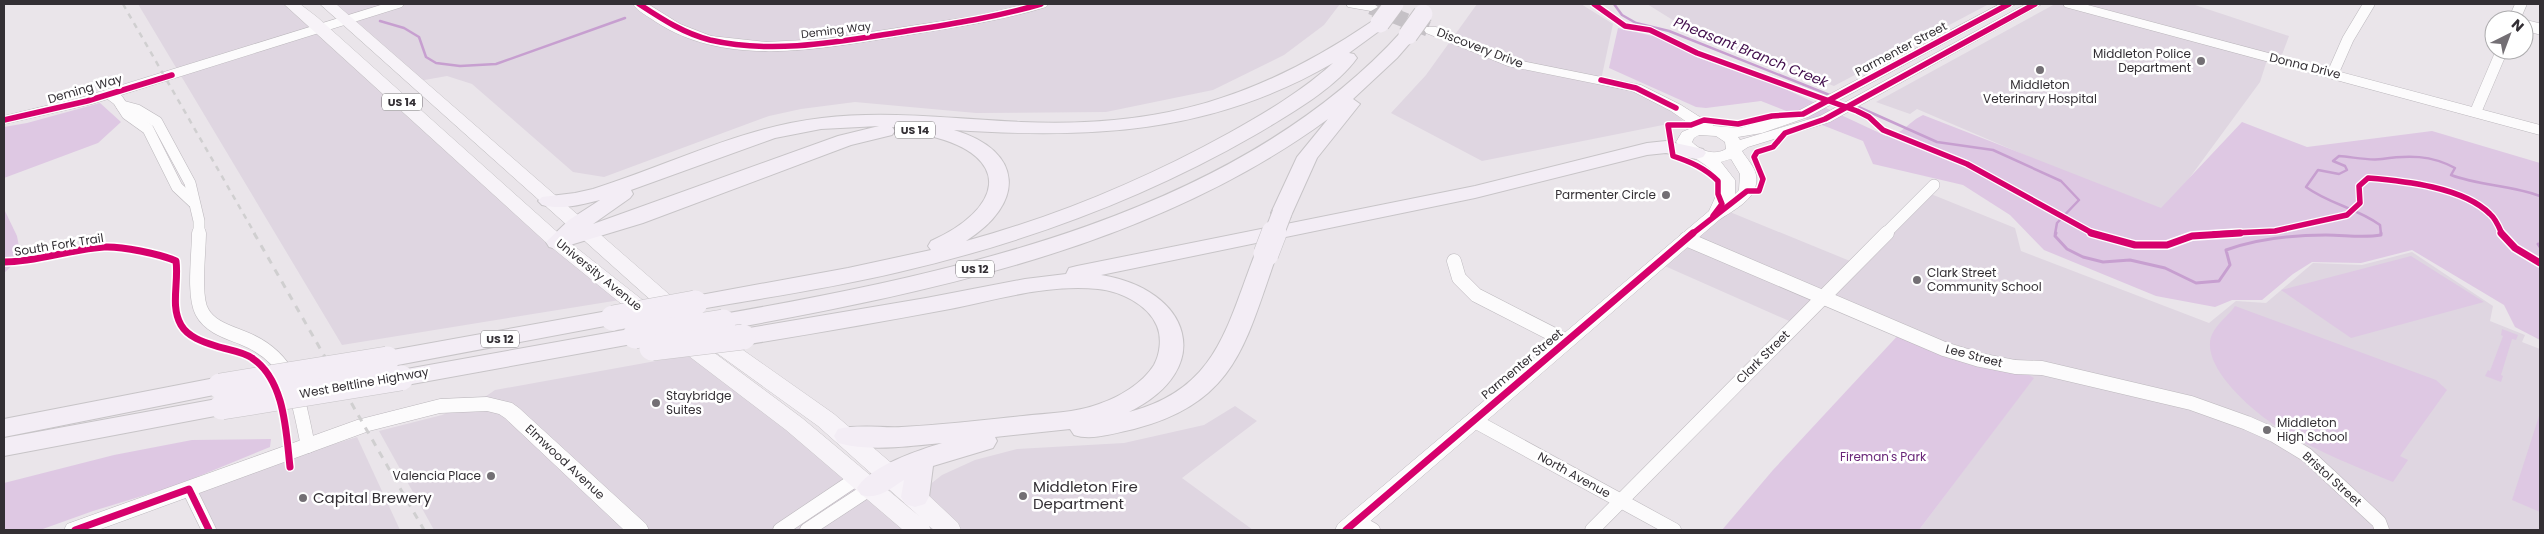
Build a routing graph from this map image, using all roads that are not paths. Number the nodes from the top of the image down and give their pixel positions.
1 (292, 4) edge
2 (327, 4) edge
3 (376, 4) edge
4 (397, 4) edge
5 (639, 4) edge
6 (1041, 4) edge
7 (1353, 4) edge
8 (1394, 4) edge
9 (2009, 4) edge
10 (2035, 4) edge
11 (2070, 4) edge
12 (2368, 4) edge
13 (1427, 9) edge
14 (344, 18) junction
15 (1376, 19) junction
16 (319, 27) junction
17 (1431, 30) tunnel mouth
18 (2498, 60) edge
19 (1380, 68) junction
20 (2333, 73) junction
21 (1617, 84) junction
22 (110, 94) junction
23 (1841, 102) junction
24 (2476, 111) junction
25 (4, 120) edge
26 (2540, 130) edge
27 (1712, 131) junction
28 (1695, 149) junction
29 (1734, 150) junction
30 (651, 178) junction
31 (1934, 185) dead end
32 (549, 201) junction
33 (1714, 216) junction
34 (582, 229) junction
35 (1686, 238) junction
36 (557, 242) junction
37 (1454, 261) dead end
38 (800, 284) junction
39 (1008, 290) junction
40 (1822, 297) junction
41 (1566, 341) junction
42 (643, 342) junction
43 (394, 369) junction
44 (221, 397) junction
45 (1473, 420) junction
46 (4, 428) edge
47 (956, 433) junction
48 (2274, 435) joint
49 (847, 436) junction
50 (318, 443) junction
51 (4, 447) edge
52 (924, 458) junction
53 (874, 476) junction
54 (189, 489) junction
55 (915, 497) junction
56 (1621, 501) junction
57 (1359, 527) edge
58 (75, 530) edge
59 (209, 530) edge
60 (638, 530) edge
61 (780, 530) edge
62 (807, 530) edge
63 (919, 530) edge
64 (949, 530) edge
65 (1592, 530) edge
66 (1674, 530) edge
67 (2382, 530) edge

1 - 16 main road, University Avenue / US 14
2 - 14 main road, University Avenue / US 14
3 - 14 street, Deming Way
4 - 14 street, Deming Way
5 - 6 street, Deming Way
7 - 15 street
8 - 15 highway, US 12, bridge
9 - 23 street, Parmenter Street
10 - 23 street, Parmenter Street
11 - 20 street, Donna Drive
12 - 20 street
13 - 19 highway, US 12, bridge
14 - 16 street, Deming Way
14 - 32 main road, University Avenue / US 14
15 - 30 highway
15 - 38 highway, US 12
16 - 22 street, Deming Way
16 - 36 main road, University Avenue / US 14
17 - 21 street, Discovery Drive
18 - 24 street
19 - 42 highway, US 12, bridge
19 - 52 highway, bridge
20 - 24 street, Donna Drive
21 - 27 street, Discovery Drive
21 - 28 street, Discovery Drive
22 - 25 street, Deming Way
22 - 50 street
23 - 27 street, Parmenter Street
23 - 29 street, Parmenter Street
24 - 26 street, Donna Drive
27 - 28 street
27 - 29 street, Discovery Drive
28 - 29 street
28 - 33 street, Parmenter Street
28 - 39 highway
29 - 33 street, Parmenter Street
30 - 32 highway
30 - 34 highway
31 - 40 street, Clark Street
32 - 34 main road, University Avenue / US 14
33 - 35 street, Parmenter Street
34 - 36 highway, US 14
34 - 38 highway, US 14
34 - 49 main road, University Avenue / US 14
35 - 40 street, Lee Street
35 - 41 street, Parmenter Street
36 - 53 main road, University Avenue / US 14
37 - 41 street
38 - 43 highway, West Beltline Highway / US 12, bridge
39 - 42 highway, bridge
39 - 47 highway
40 - 48 street, Lee Street
40 - 56 street, Clark Street
41 - 45 street, Parmenter Street
42 - 43 highway, West Beltline Highway / US 12
43 - 44 highway, West Beltline Highway / US 12, bridge
44 - 46 highway, West Beltline Highway / US 12
44 - 51 highway, West Beltline Highway / US 12
45 - 56 street, North Avenue
45 - 57 street, Parmenter Street
47 - 49 highway
47 - 53 highway
48 - 67 street, Bristol Street
49 - 53 main road, University Avenue
50 - 54 street
50 - 60 street, Elmwood Avenue
52 - 53 highway
52 - 55 highway
53 - 55 main road, University Avenue
53 - 61 street
53 - 62 street
53 - 63 main road, University Avenue
54 - 58 street
54 - 59 street
55 - 64 main road, University Avenue
56 - 65 street, Clark Street
56 - 66 street, North Avenue

